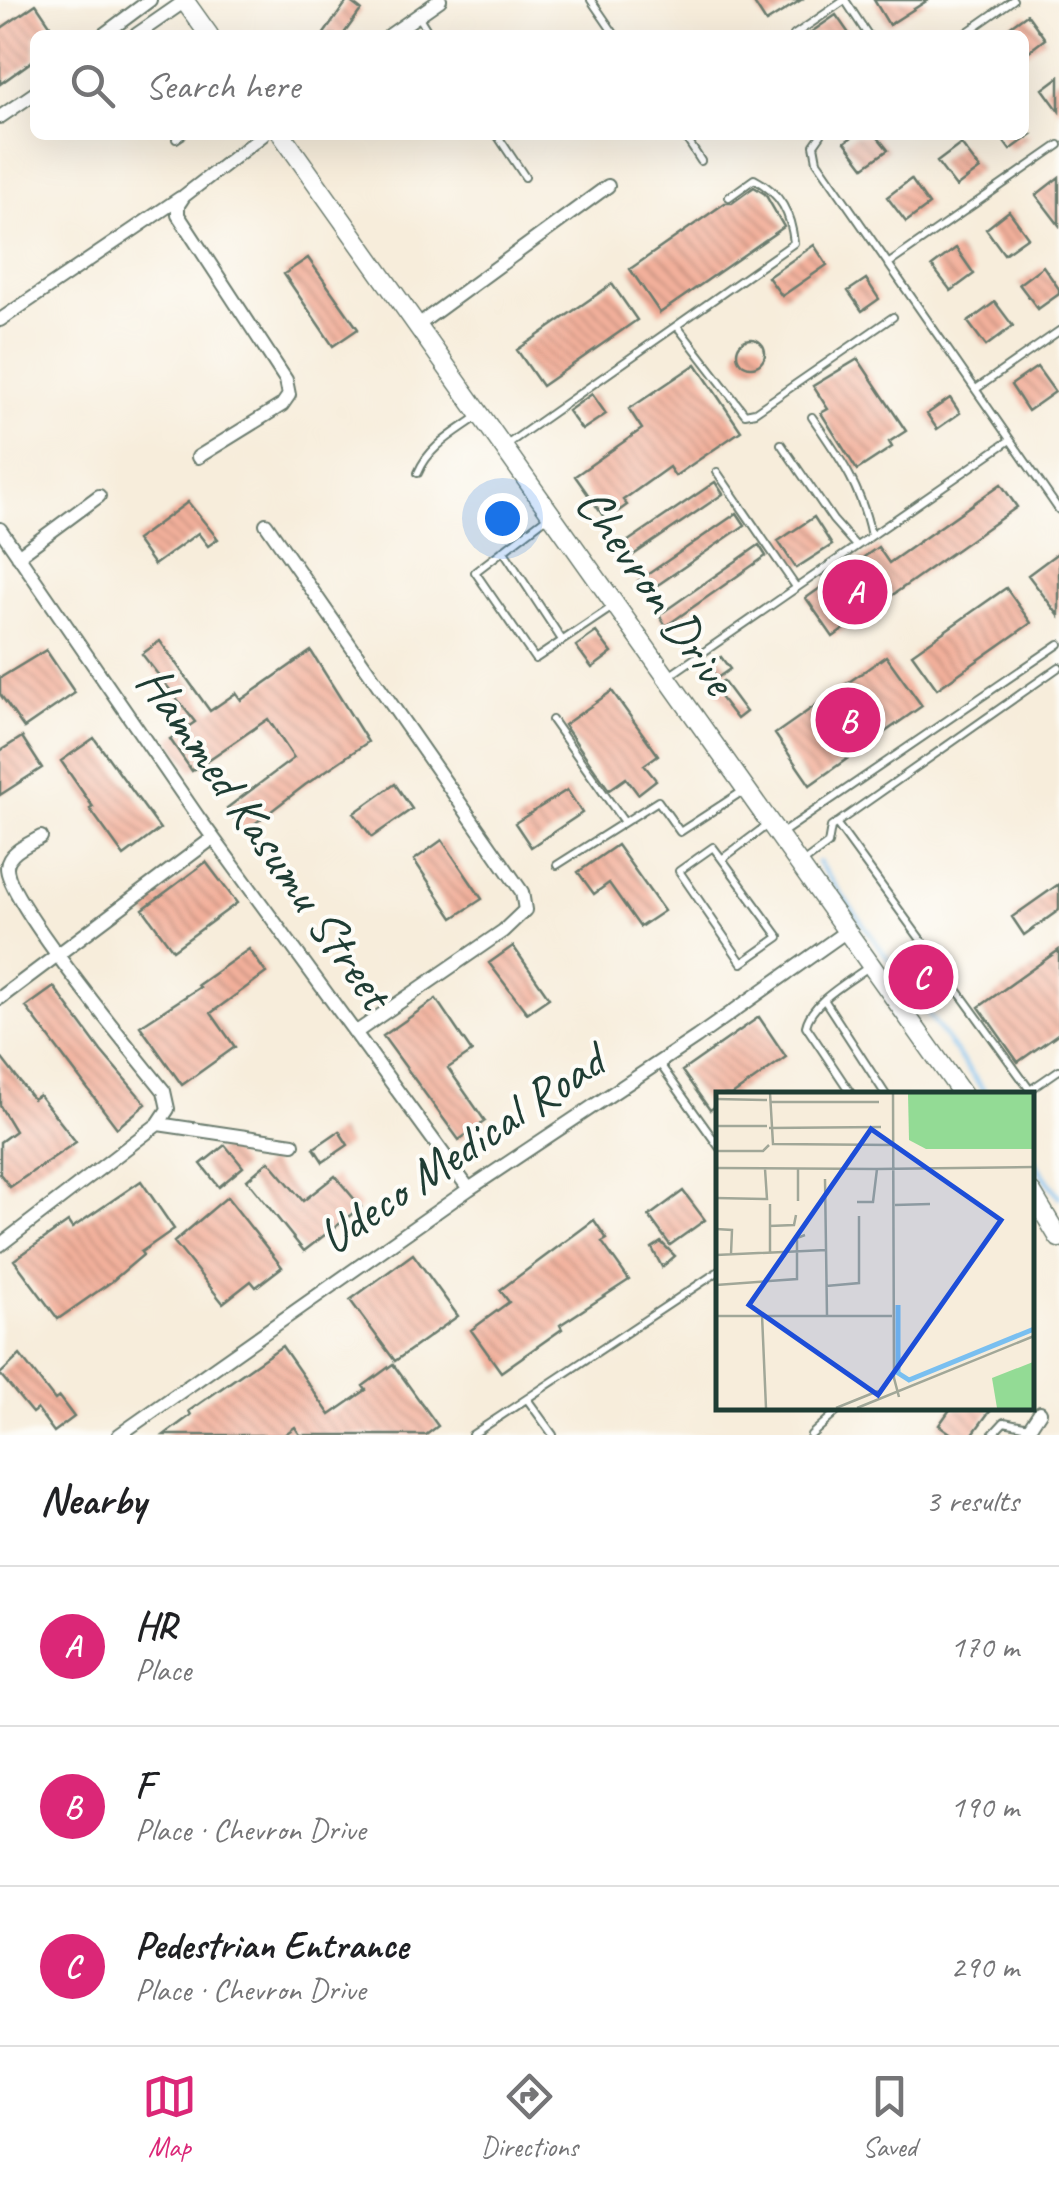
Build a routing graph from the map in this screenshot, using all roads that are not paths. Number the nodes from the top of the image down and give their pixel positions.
1 (150, 0) edge
2 (184, 0) edge
3 (440, 0) edge
4 (591, 0) edge
5 (845, 0) edge
6 (1013, 0) edge
7 (418, 16) junction
8 (110, 30) edge
9 (143, 30) edge
10 (205, 30) edge
11 (397, 30) edge
12 (427, 30) edge
13 (612, 30) edge
14 (801, 30) edge
15 (865, 30) edge
16 (971, 30) edge
17 (30, 96) edge
18 (0, 117) edge
19 (257, 140) edge
20 (286, 140) edge
21 (500, 140) edge
22 (688, 140) edge
23 (817, 140) edge
24 (1059, 146) edge
25 (702, 160) dead end
26 (525, 177) dead end
27 (608, 186) dead end
28 (184, 196) junction
29 (728, 197) dead end
30 (888, 264) junction
31 (893, 316) dead end
32 (0, 320) edge
33 (418, 325) junction
34 (677, 326) junction
35 (1059, 331) edge
36 (976, 389) junction
37 (482, 414) junction
38 (812, 418) dead end
39 (1010, 440) junction
40 (781, 444) dead end
41 (504, 446) junction
42 (198, 456) dead end
43 (716, 472) dead end
44 (418, 473) dead end
45 (99, 496) dead end
46 (1059, 509) edge
47 (552, 514) junction
48 (266, 524) dead end
49 (0, 529) edge
50 (870, 536) junction
51 (856, 546) junction
52 (503, 550) junction
53 (18, 556) junction
54 (796, 587) junction
55 (616, 604) junction
56 (562, 640) junction
57 (1059, 644) edge
58 (1059, 667) edge
59 (668, 677) junction
60 (552, 720) dead end
61 (747, 789) junction
62 (624, 822) junction
63 (836, 822) junction
64 (775, 828) junction
65 (40, 837) dead end
66 (213, 838) junction
67 (722, 858) junction
68 (800, 864) junction
69 (557, 865) dead end
70 (848, 930) junction
71 (57, 954) junction
72 (872, 965) junction
73 (0, 998) edge
74 (824, 1002) junction
75 (355, 1033) junction
76 (659, 1062) junction
77 (1059, 1070) edge
78 (850, 1092) edge
79 (884, 1092) edge
80 (961, 1092) edge
81 (158, 1124) junction
82 (716, 1143) edge
83 (292, 1144) dead end
84 (469, 1189) junction
85 (1034, 1196) edge
86 (1057, 1229) edge
87 (0, 1246) edge
88 (716, 1273) edge
89 (527, 1398) junction
90 (838, 1410) edge
91 (1040, 1412) dead end
92 (1028, 1431) edge
93 (119, 1435) edge
94 (472, 1435) edge
95 (552, 1435) edge
96 (811, 1435) edge
97 (992, 1435) edge

1 - 8 street
2 - 9 street
2 - 10 main road
3 - 7 street
4 - 13 lane
5 - 14 lane
5 - 15 lane
6 - 16 lane
7 - 11 street
7 - 12 lane
17 - 18 street
19 - 28 street
20 - 33 main road, Chevron Drive
21 - 26 lane
22 - 25 lane
23 - 30 lane
24 - 30 lane
27 - 33 street
28 - 32 street
28 - 42 street
29 - 34 lane
30 - 36 lane
31 - 34 lane
33 - 37 main road, Chevron Drive
34 - 41 lane
35 - 36 lane
36 - 39 lane
37 - 41 main road, Chevron Drive
37 - 44 lane
38 - 50 lane
39 - 46 lane
39 - 50 lane
40 - 51 lane
41 - 47 main road, Chevron Drive
43 - 54 lane
45 - 53 street
47 - 52 lane
47 - 55 main road, Chevron Drive
48 - 75 street
49 - 53 street, Hammed Kasumu Street
50 - 51 lane
51 - 54 lane
52 - 56 lane
52 - 56 lane
53 - 66 street, Hammed Kasumu Street
54 - 59 lane
55 - 56 lane
55 - 59 main road, Chevron Drive
57 - 64 lane
58 - 63 lane
59 - 61 main road, Chevron Drive
60 - 62 lane
61 - 62 lane
61 - 64 main road, Chevron Drive
62 - 69 lane
63 - 68 lane
63 - 77 lane
64 - 67 lane
64 - 68 main road, Chevron Drive
65 - 71 street
66 - 71 street
66 - 75 street, Hammed Kasumu Street
67 - 67 lane
68 - 70 main road, Chevron Drive
70 - 72 main road, Chevron Drive
70 - 76 street, Udeco Medical Road
71 - 73 street
71 - 81 street
72 - 74 lane
72 - 80 main road, Chevron Drive
74 - 78 lane
74 - 79 lane
75 - 84 street, Hammed Kasumu Street
76 - 82 lane
76 - 84 street, Udeco Medical Road
81 - 83 street
81 - 87 street
84 - 93 street, Udeco Medical Road
85 - 86 main road
88 - 89 lane
89 - 94 lane
89 - 95 lane
90 - 96 lane
91 - 92 street
92 - 97 lane

